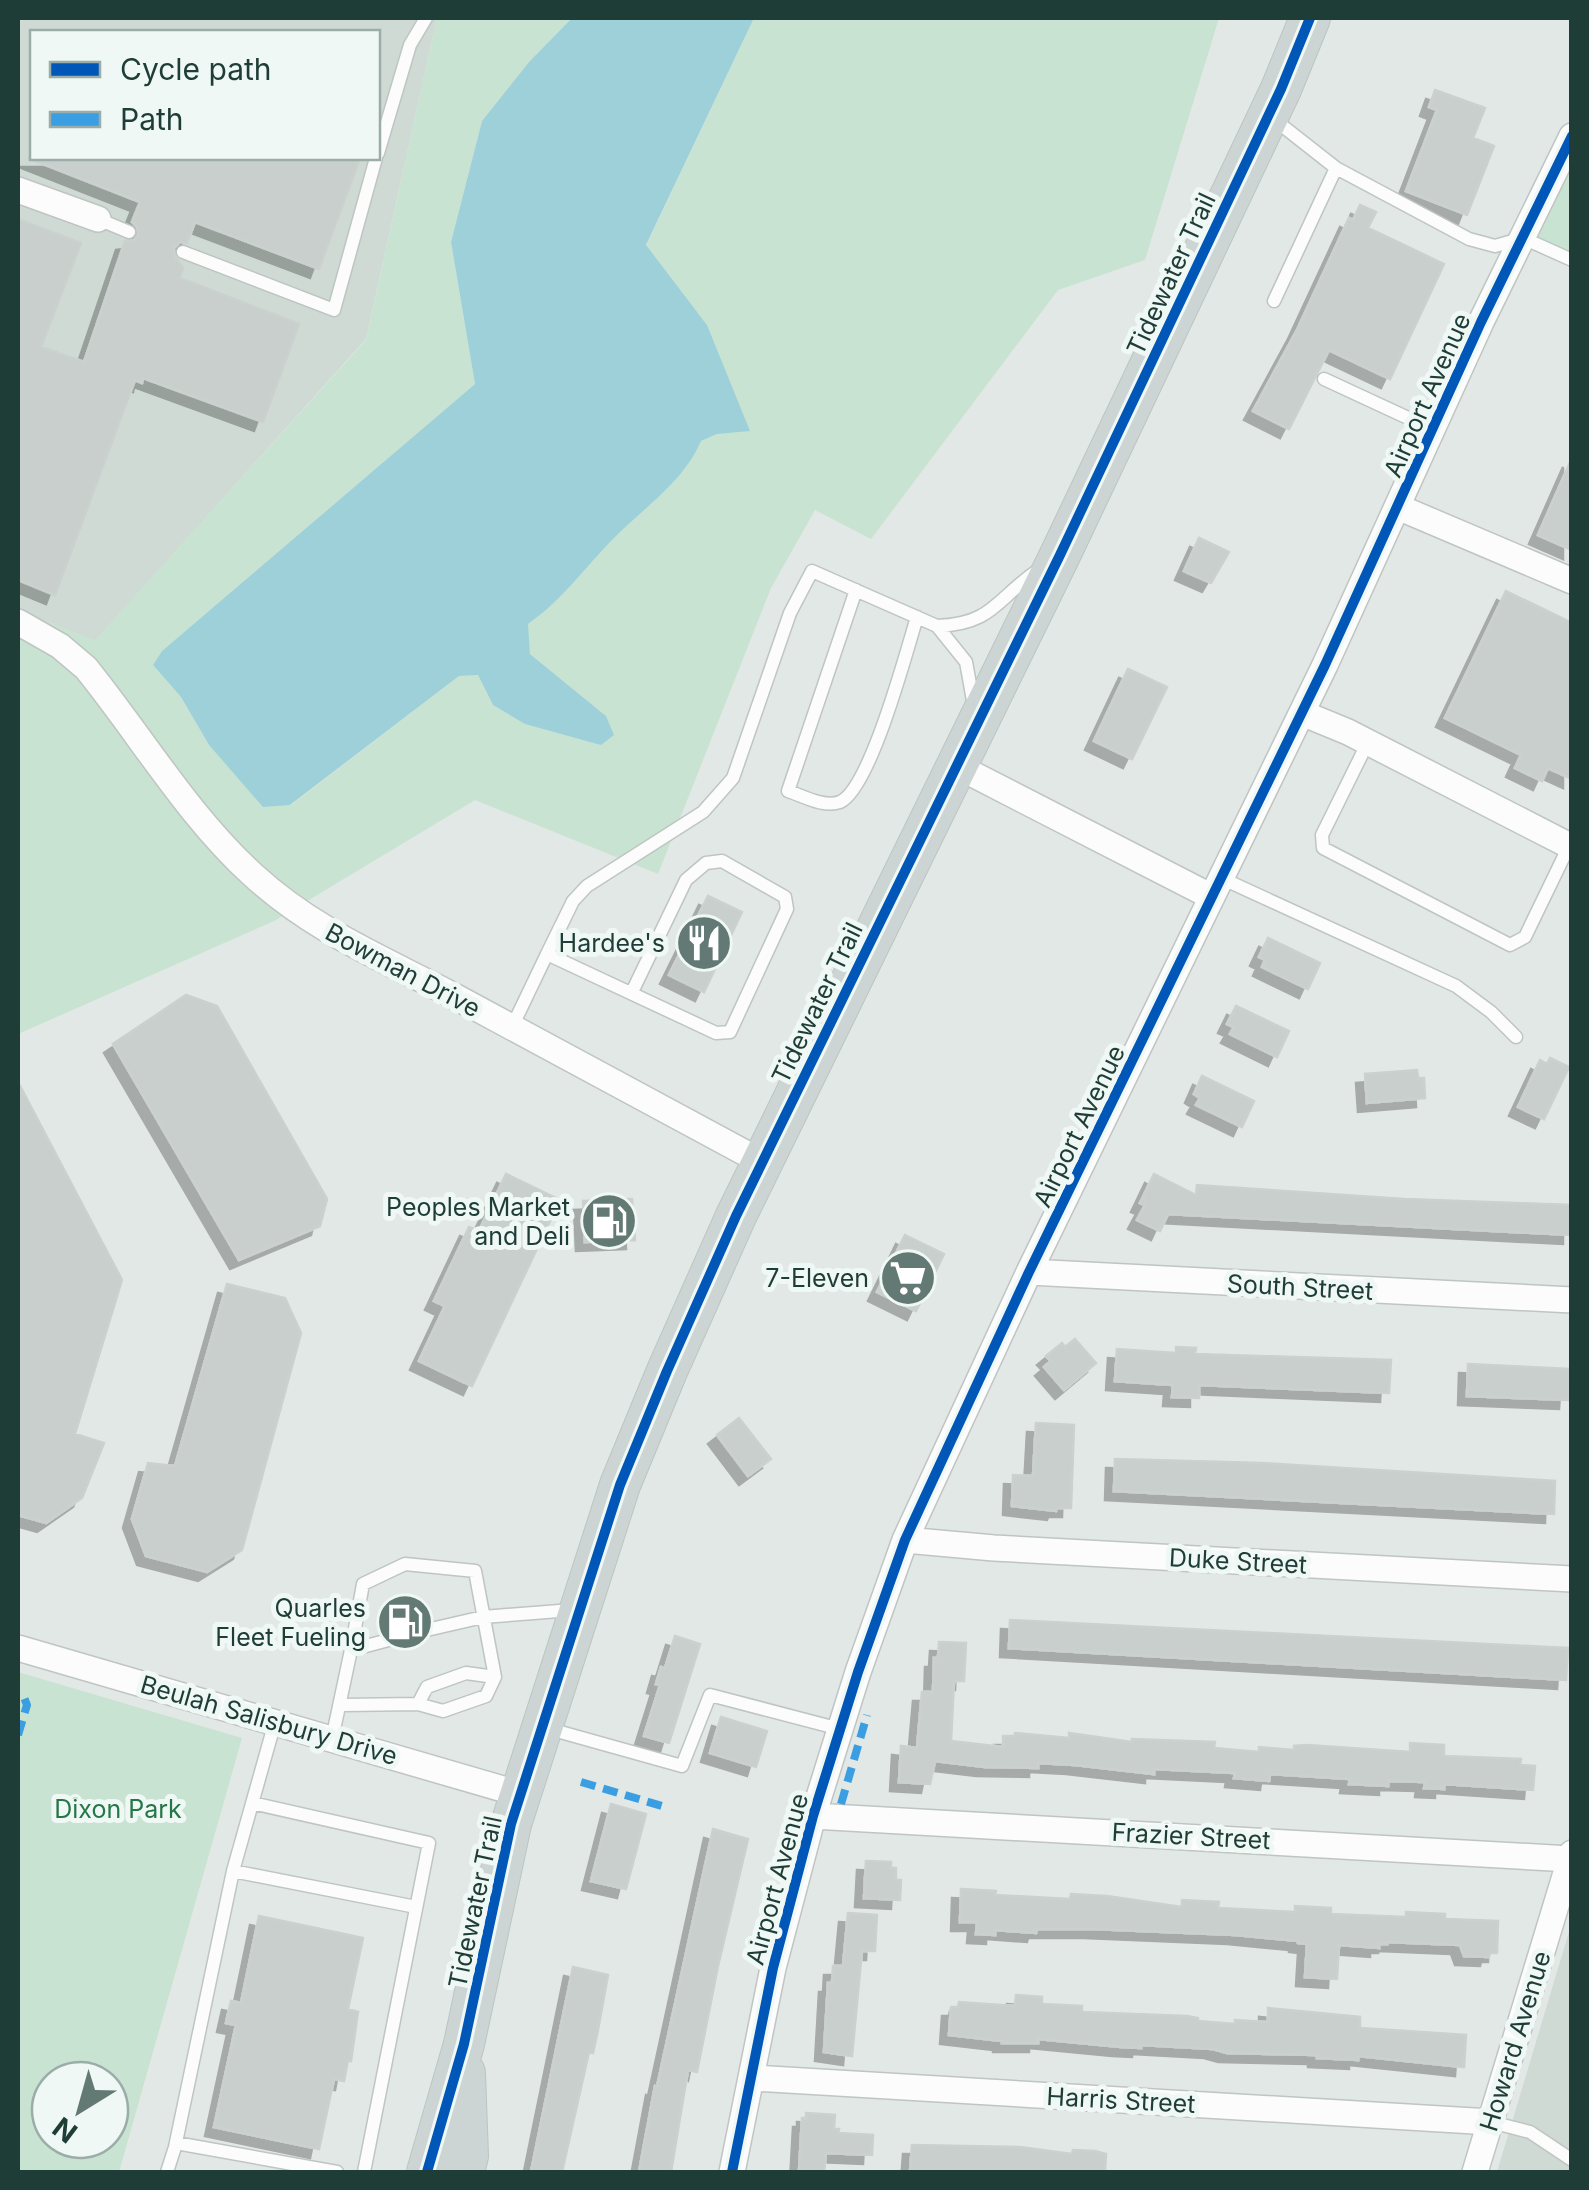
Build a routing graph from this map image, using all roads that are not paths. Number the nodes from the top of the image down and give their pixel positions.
1 (426, 18) edge
2 (1310, 18) edge
3 (1269, 115) junction
4 (1572, 136) edge
5 (380, 145) edge
6 (376, 160) edge
7 (1336, 168) junction
8 (18, 190) edge
9 (98, 219) joint
10 (129, 232) dead end
11 (1523, 238) junction
12 (183, 252) dead end
13 (1572, 260) edge
14 (1274, 301) dead end
15 (1324, 380) dead end
16 (1434, 430) junction
17 (1398, 508) junction
18 (1060, 555) junction
19 (1572, 581) edge
20 (856, 590) junction
21 (917, 618) junction
22 (18, 622) edge
23 (937, 626) junction
24 (1302, 712) junction
25 (976, 723) junction
26 (1368, 742) junction
27 (956, 766) junction
28 (1570, 846) edge
29 (1216, 888) junction
30 (547, 954) junction
31 (632, 992) junction
32 (512, 1027) junction
33 (1516, 1037) dead end
34 (762, 1162) junction
35 (1029, 1272) junction
36 (1572, 1300) edge
37 (906, 1540) junction
38 (1572, 1579) edge
39 (580, 1610) junction
40 (484, 1617) junction
41 (418, 1632) dead end
42 (396, 1638) dead end
43 (18, 1648) edge
44 (351, 1650) junction
45 (495, 1676) junction
46 (418, 1704) junction
47 (341, 1705) junction
48 (275, 1722) junction
49 (541, 1726) junction
50 (840, 1730) junction
51 (332, 1738) junction
52 (520, 1794) junction
53 (252, 1803) junction
54 (813, 1816) junction
55 (1571, 1856) edge
56 (233, 1871) junction
57 (416, 1907) junction
58 (464, 2044) junction
59 (752, 2078) junction
60 (1490, 2122) junction
61 (176, 2143) junction
62 (1572, 2160) edge
63 (167, 2172) edge
64 (337, 2172) edge
65 (364, 2172) edge
66 (427, 2172) edge
67 (464, 2172) edge
68 (732, 2172) edge
69 (1475, 2172) edge

1 - 5 lane
2 - 3 main road, Tidewater Trail
3 - 7 lane
3 - 18 main road, Tidewater Trail
4 - 11 street, Airport Avenue
6 - 12 lane
7 - 11 lane
7 - 14 lane
8 - 9 street
9 - 10 lane
11 - 13 lane
11 - 16 street, Airport Avenue
15 - 16 lane
16 - 17 street, Airport Avenue
17 - 19 street
17 - 24 street, Airport Avenue
18 - 23 lane
18 - 25 main road, Tidewater Trail
20 - 21 lane
20 - 21 lane
20 - 30 lane
21 - 23 lane
22 - 32 street, Bowman Drive
23 - 25 lane
24 - 26 street
24 - 29 street, Airport Avenue
25 - 27 main road, Tidewater Trail
26 - 28 street
26 - 28 lane
27 - 29 street
27 - 34 main road, Tidewater Trail
29 - 33 lane
29 - 35 street, Airport Avenue
30 - 31 lane
30 - 32 lane
31 - 31 lane
32 - 34 street, Bowman Drive
34 - 39 main road, Tidewater Trail
35 - 36 street, South Street
35 - 37 street, Airport Avenue
37 - 38 street, Duke Street
37 - 50 street, Airport Avenue
39 - 40 lane
39 - 49 main road, Tidewater Trail
40 - 41 lane
40 - 44 lane
40 - 45 lane
42 - 44 lane
43 - 48 street, Beulah Salisbury Drive
44 - 47 lane
45 - 46 lane
45 - 46 lane
46 - 47 lane
47 - 51 lane
48 - 51 street, Beulah Salisbury Drive
48 - 53 lane
49 - 50 lane
49 - 52 main road, Tidewater Trail
50 - 54 street, Airport Avenue
51 - 52 street, Beulah Salisbury Drive
52 - 58 main road, Tidewater Trail
53 - 56 lane
53 - 57 lane
54 - 55 street, Frazier Street
54 - 59 street, Airport Avenue
55 - 60 street, Howard Avenue
56 - 57 lane
56 - 61 lane
57 - 65 lane
58 - 66 main road
58 - 67 main road
59 - 60 street, Harris Street
59 - 68 street, Airport Avenue
60 - 62 lane
60 - 69 street, Howard Avenue
61 - 63 lane
61 - 64 lane

